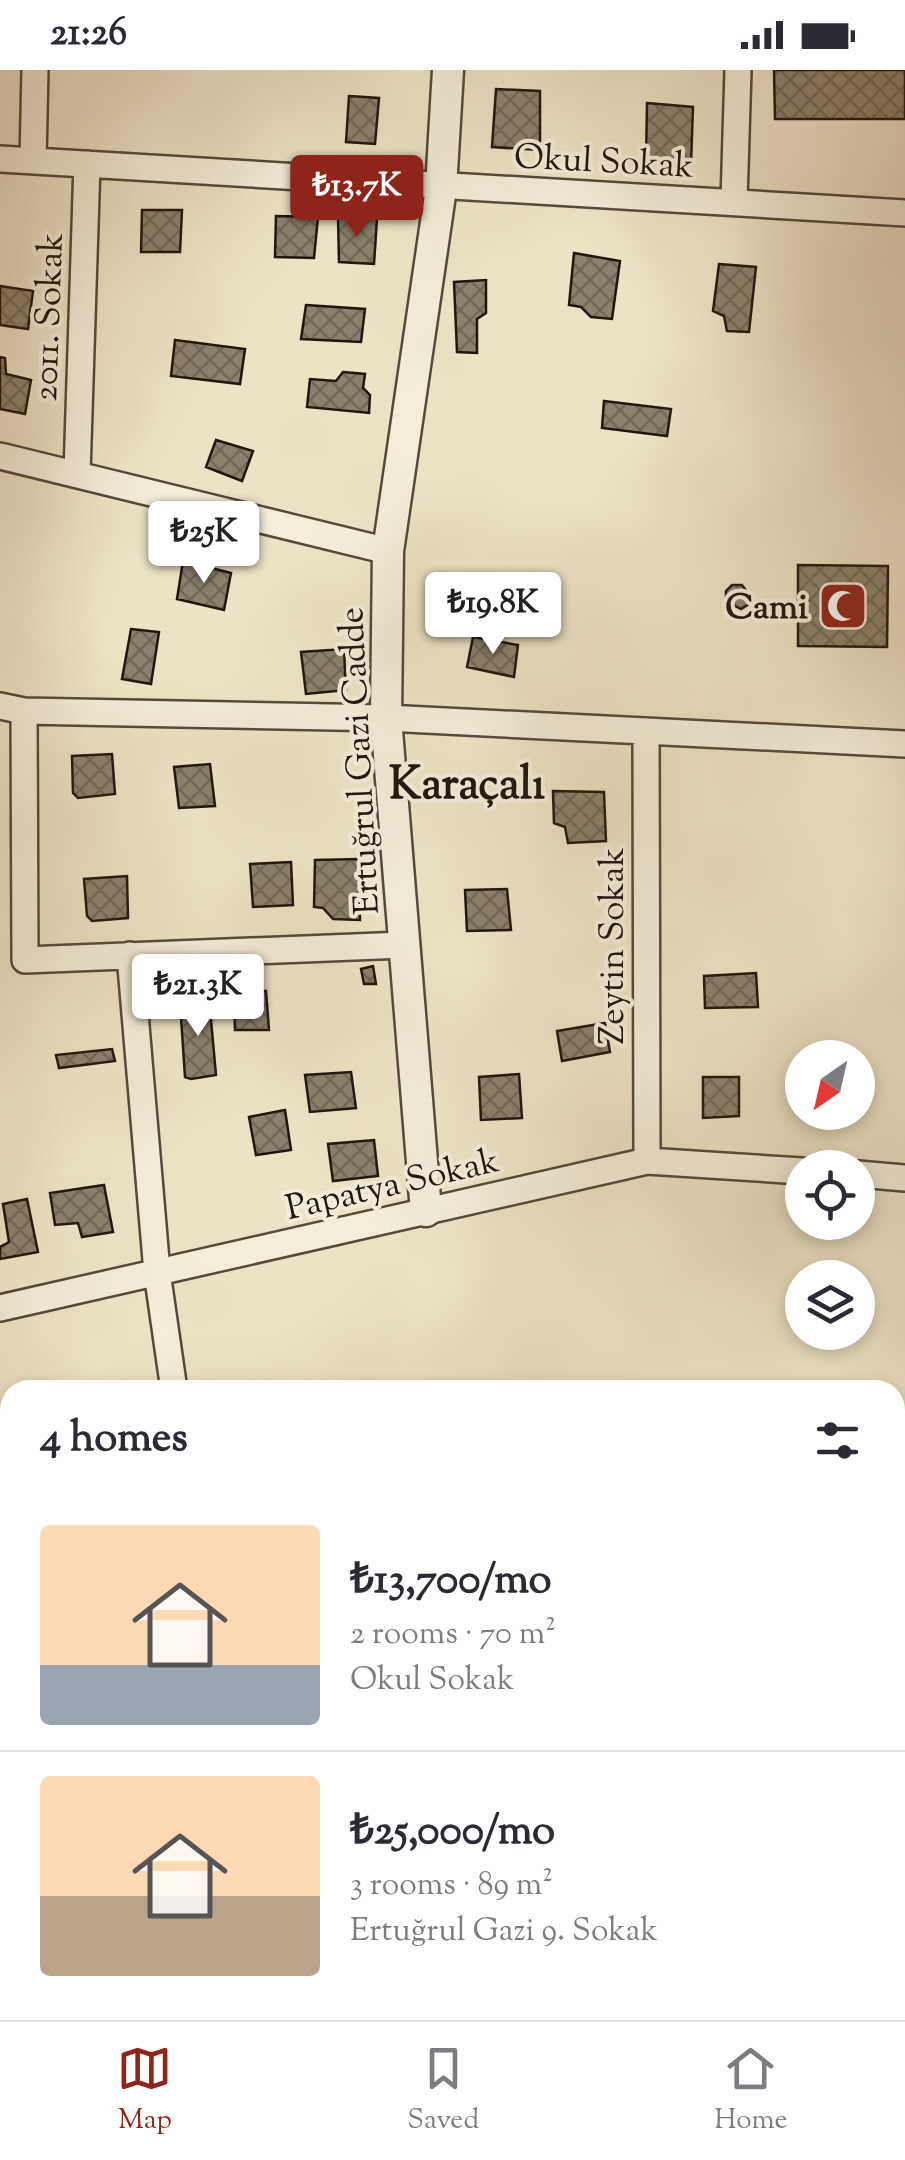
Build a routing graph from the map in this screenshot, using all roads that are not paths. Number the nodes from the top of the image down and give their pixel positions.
1 (35, 70) edge
2 (448, 70) edge
3 (738, 70) edge
4 (0, 159) edge
5 (33, 160) junction
6 (88, 164) junction
7 (441, 188) junction
8 (734, 201) junction
9 (905, 214) edge
10 (0, 456) edge
11 (77, 473) junction
12 (388, 551) junction
13 (12, 708) edge
14 (386, 718) junction
15 (646, 731) junction
16 (905, 744) edge
17 (404, 944) junction
18 (130, 954) junction
19 (647, 1161) junction
20 (785, 1170) edge
21 (875, 1175) edge
22 (905, 1178) edge
23 (426, 1211) junction
24 (157, 1272) junction
25 (0, 1308) edge
26 (173, 1380) edge

1 - 5 street
2 - 7 street, Ertuğrul Gazi Cadde
3 - 8 street
4 - 5 street, Okul Sokak
5 - 6 street, Okul Sokak
6 - 7 street, Okul Sokak
6 - 11 street, 2011. Sokak
7 - 8 street, Okul Sokak
7 - 12 street, Ertuğrul Gazi Cadde
8 - 9 street, Okul Sokak
10 - 11 street
11 - 12 street
12 - 14 street, Ertuğrul Gazi Cadde
13 - 14 street
13 - 18 street
14 - 15 street
14 - 17 street, Ertuğrul Gazi Cadde
15 - 16 street
15 - 19 street, Zeytin Sokak
17 - 18 street
17 - 23 street, Ertuğrul Gazi Cadde
18 - 24 street
19 - 20 street, Papatya Sokak
19 - 23 street, Papatya Sokak
21 - 22 street
23 - 24 street, Papatya Sokak
24 - 25 street, Papatya Sokak
24 - 26 street

